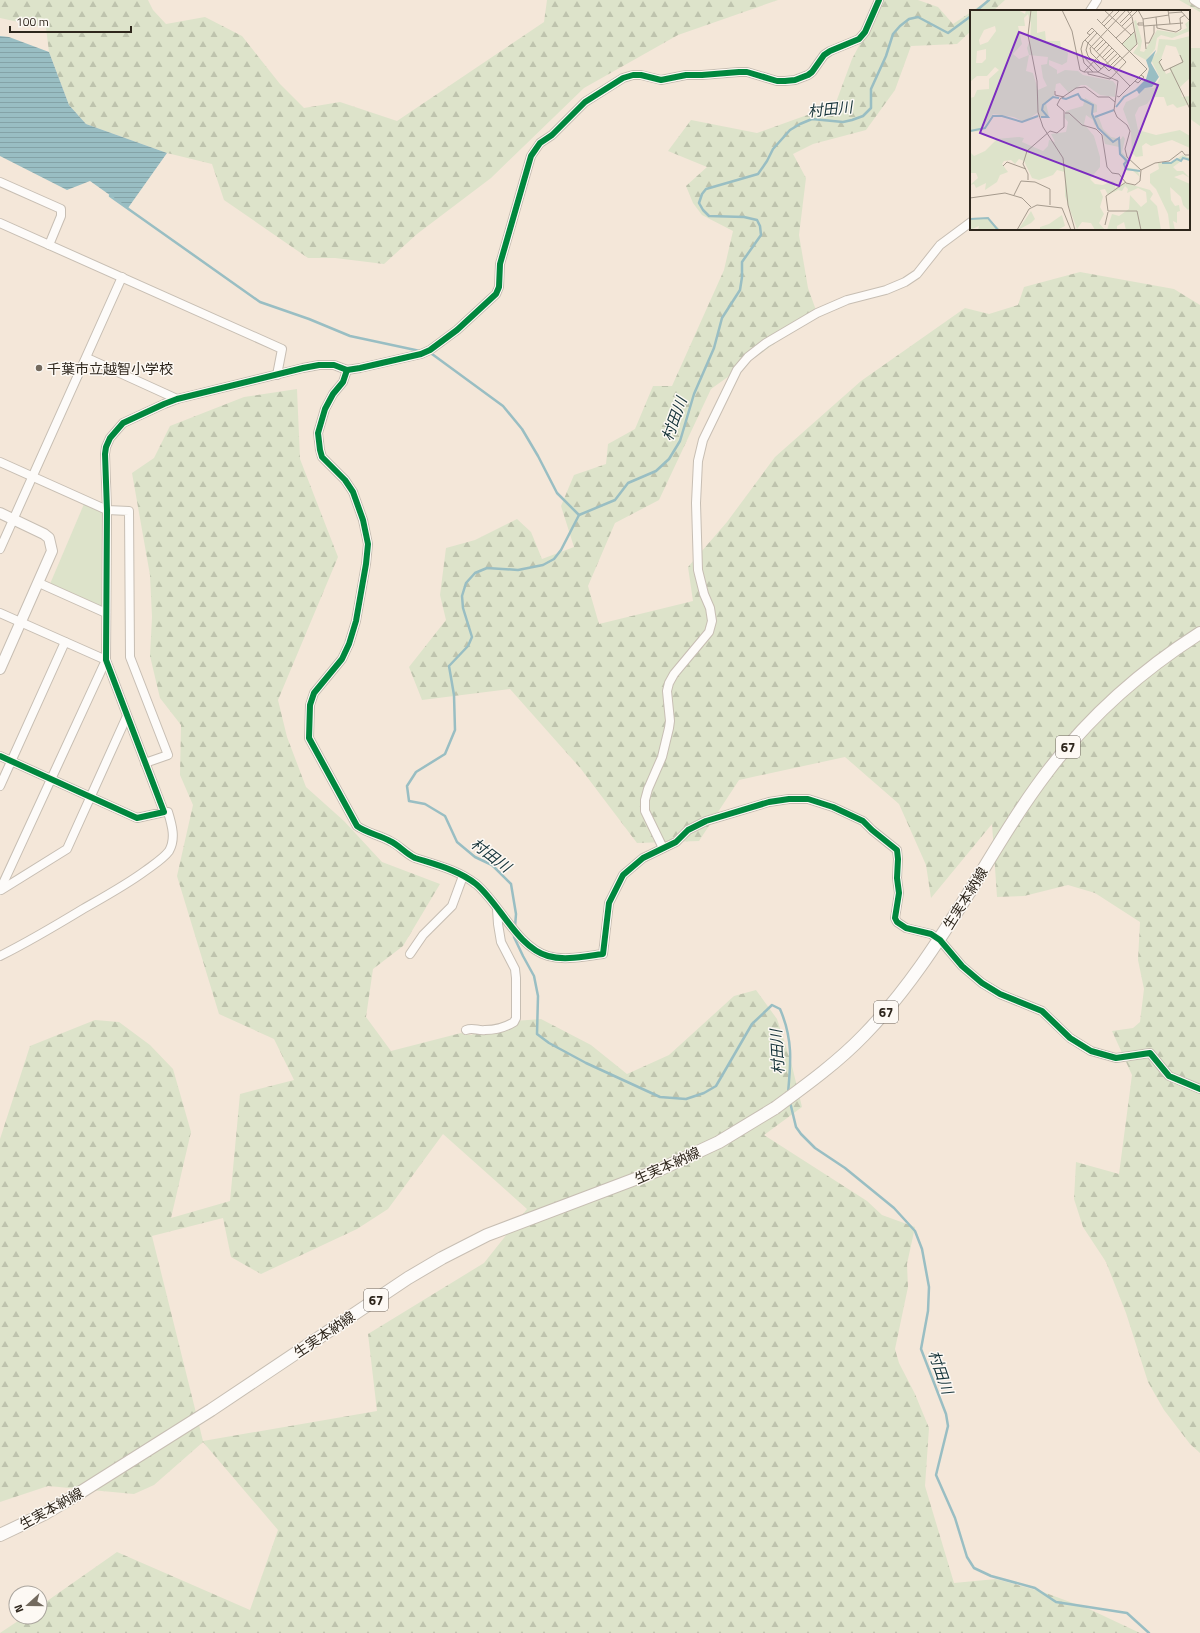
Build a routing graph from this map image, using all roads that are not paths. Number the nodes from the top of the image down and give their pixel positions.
1 (878, 0) edge
2 (1097, 0) edge
3 (1194, 0) edge
4 (1200, 4) edge
5 (1091, 10) edge
6 (0, 182) edge
7 (0, 223) edge
8 (970, 223) edge
9 (49, 245) junction
10 (122, 277) junction
11 (87, 358) junction
12 (347, 370) junction
13 (277, 375) junction
14 (177, 399) junction
15 (0, 462) edge
16 (32, 477) junction
17 (106, 510) junction
18 (0, 513) edge
19 (13, 519) junction
20 (0, 549) edge
21 (39, 583) junction
22 (0, 613) edge
23 (106, 613) junction
24 (21, 623) junction
25 (1200, 634) edge
26 (64, 642) junction
27 (106, 660) junction
28 (0, 669) edge
29 (127, 716) junction
30 (0, 756) edge
31 (11, 762) junction
32 (145, 763) junction
33 (51, 779) junction
34 (0, 786) edge
35 (91, 797) junction
36 (164, 812) junction
37 (663, 848) junction
38 (463, 876) junction
39 (0, 890) edge
40 (499, 911) junction
41 (410, 954) dead end
42 (0, 956) edge
43 (466, 1030) dead end
44 (1200, 1089) edge
45 (0, 1534) edge

1 - 12 street
2 - 5 street
3 - 4 street
6 - 9 street
7 - 9 street
8 - 37 street
9 - 10 street
10 - 11 street
10 - 13 street
11 - 14 street
11 - 16 street
12 - 13 street
12 - 38 street
13 - 14 street
14 - 17 street
15 - 16 street
16 - 17 street
16 - 19 street
17 - 23 street
17 - 32 street
18 - 19 street
19 - 20 street
19 - 21 street
21 - 23 street
21 - 24 street
22 - 24 street
23 - 27 street
24 - 26 street
24 - 28 street
25 - 45 main road, 生実本納線 / 67, bridge
26 - 27 street
26 - 31 street
27 - 29 street
27 - 33 street
29 - 32 street
29 - 35 street
30 - 31 street
31 - 33 street
31 - 34 street
32 - 36 street
33 - 35 street
33 - 39 street
35 - 36 street
35 - 39 street
36 - 42 street
37 - 40 street
37 - 44 street
38 - 40 street
38 - 41 street
40 - 43 street

